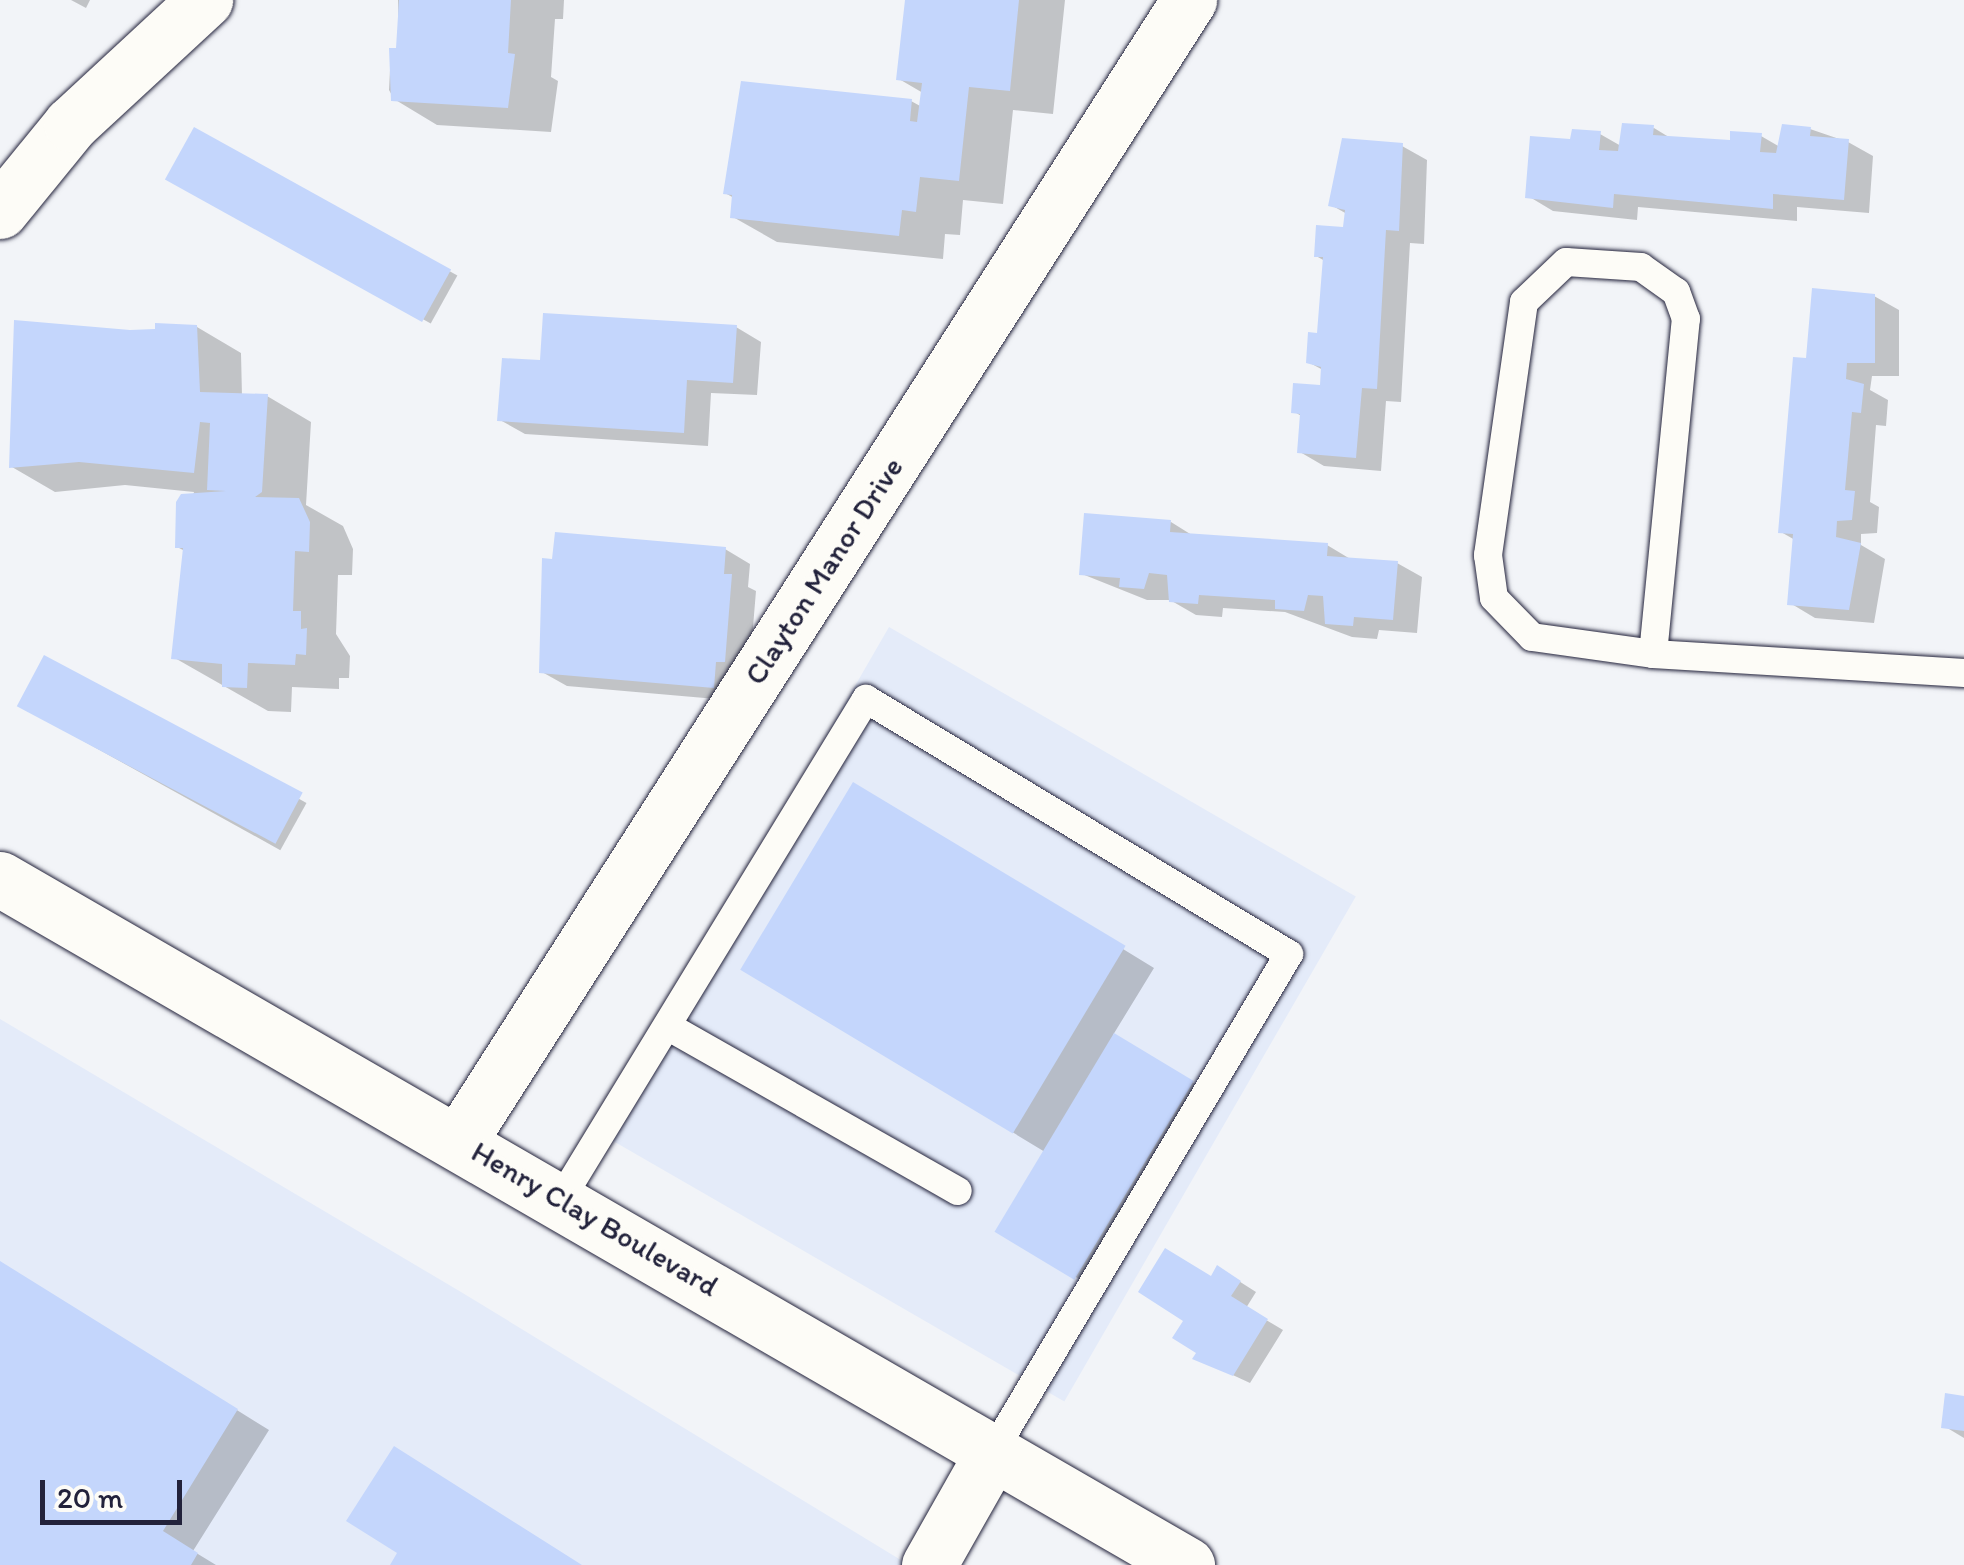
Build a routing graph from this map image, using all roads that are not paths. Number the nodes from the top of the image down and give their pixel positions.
1 (206, 0) edge
2 (1189, 0) edge
3 (0, 210) edge
4 (1653, 654) junction
5 (1964, 673) edge
6 (0, 879) edge
7 (669, 1027) junction
8 (459, 1141) junction
9 (958, 1190) dead end
10 (561, 1200) junction
11 (994, 1450) junction
12 (929, 1565) edge
13 (1188, 1565) edge

1 - 3 street
2 - 8 street, Clayton Manor Drive
4 - 4 lane
4 - 5 lane
6 - 8 street, Henry Clay Boulevard
7 - 9 lane
7 - 10 lane
7 - 11 lane
8 - 10 street, Henry Clay Boulevard
10 - 11 street, Henry Clay Boulevard
11 - 12 street
11 - 13 street, Henry Clay Boulevard

